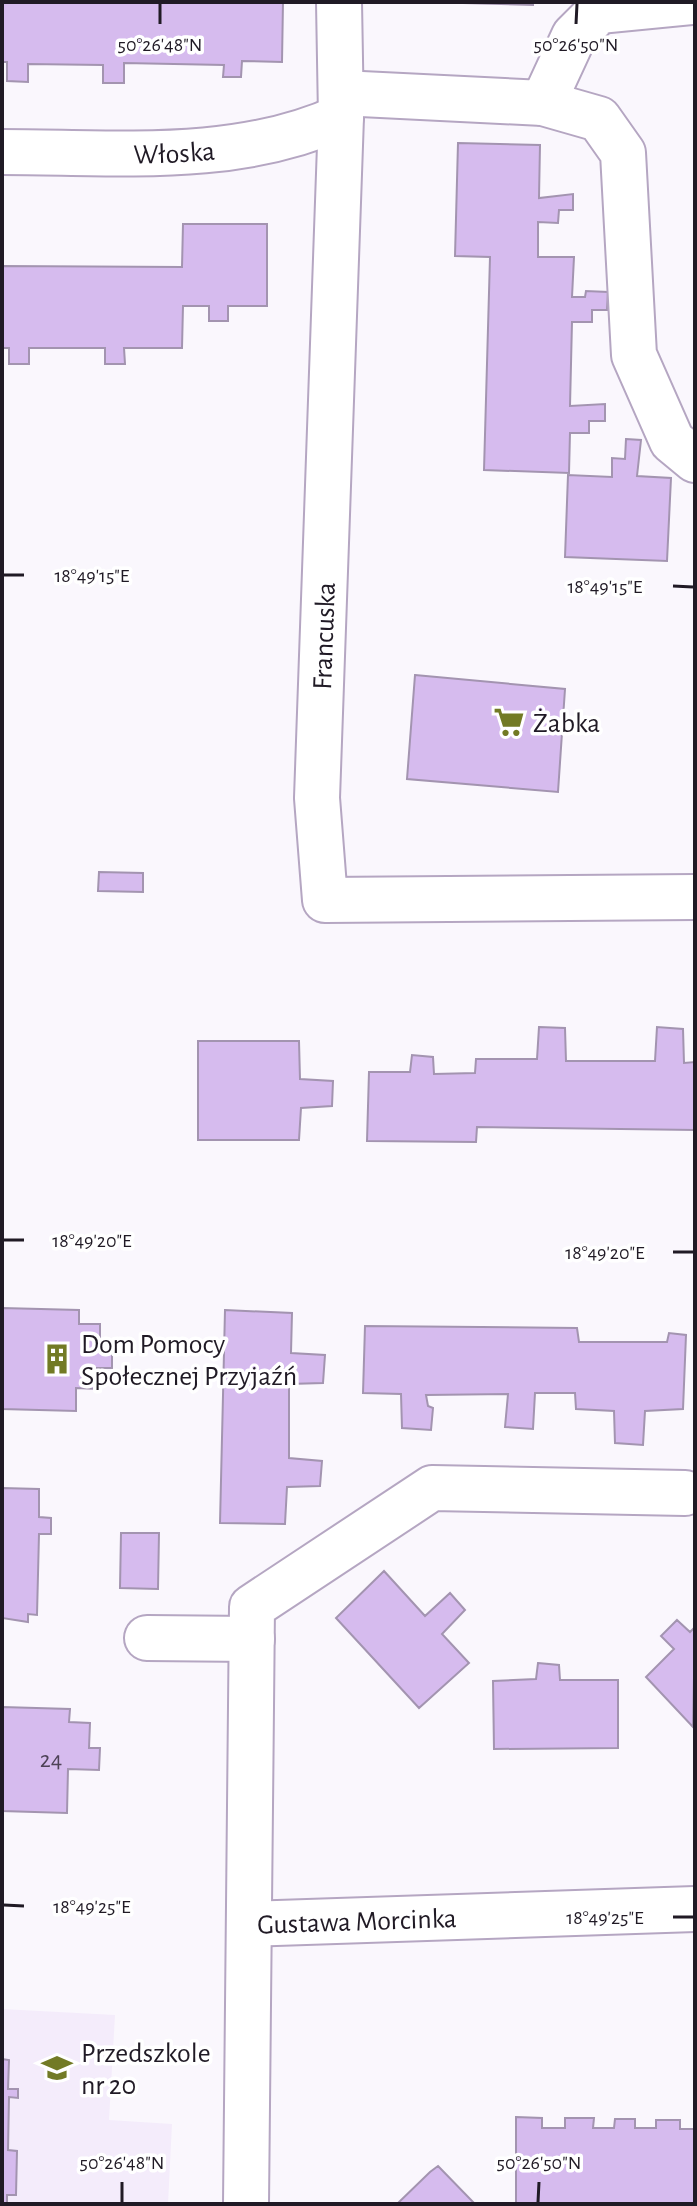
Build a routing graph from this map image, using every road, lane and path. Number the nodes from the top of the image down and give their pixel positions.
1 (339, 2) edge
2 (691, 2) edge
3 (543, 103) junction
4 (341, 105) junction
5 (2, 152) edge
6 (695, 460) edge
7 (695, 897) edge
8 (685, 1493) dead end
9 (147, 1638) dead end
10 (252, 1639) junction
11 (695, 1909) edge
12 (249, 1924) junction
13 (246, 2204) edge

1 - 4 street, Francuska
2 - 3 street
3 - 4 street
3 - 6 street
4 - 5 street, Włoska
4 - 7 street, Francuska
8 - 10 street
9 - 10 street
10 - 12 street
11 - 12 street, Gustawa Morcinka
12 - 13 street, Gustawa Morcinka

